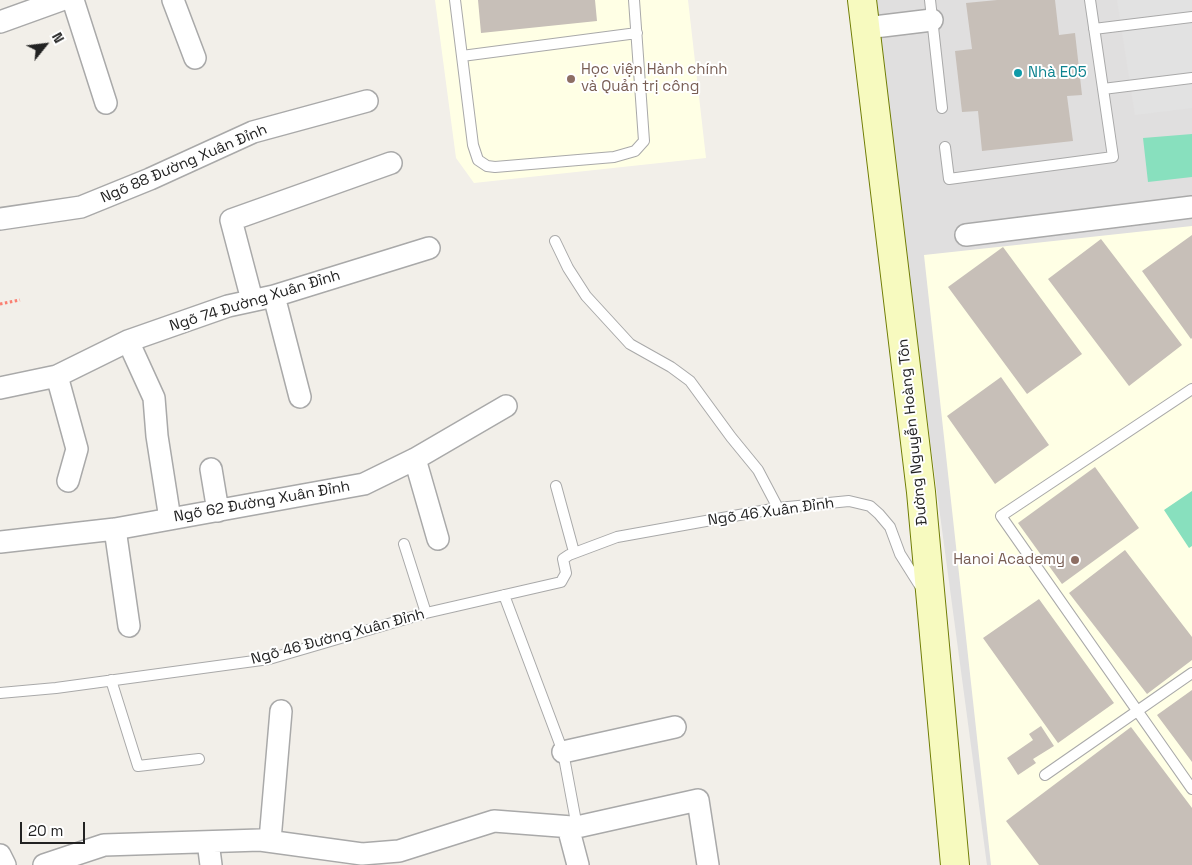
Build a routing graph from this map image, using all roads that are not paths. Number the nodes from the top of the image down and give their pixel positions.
1 (61, 0) edge
2 (74, 0) edge
3 (173, 0) edge
4 (455, 0) edge
5 (634, 0) edge
6 (862, 0) edge
7 (1090, 0) edge
8 (931, 10) edge
9 (1192, 16) edge
10 (0, 22) edge
11 (866, 28) junction
12 (1094, 29) junction
13 (637, 33) junction
14 (462, 56) junction
15 (195, 58) dead end
16 (1192, 78) edge
17 (1103, 89) junction
18 (367, 101) dead end
19 (106, 103) dead end
20 (942, 108) dead end
21 (945, 147) dead end
22 (391, 163) dead end
23 (1192, 207) edge
24 (0, 219) edge
25 (966, 235) dead end
26 (554, 241) dead end
27 (429, 248) dead end
28 (274, 296) junction
29 (252, 300) junction
30 (128, 341) junction
31 (57, 376) junction
32 (0, 388) edge
33 (1192, 389) edge
34 (300, 397) dead end
35 (506, 406) dead end
36 (416, 459) junction
37 (210, 469) dead end
38 (68, 481) dead end
39 (556, 486) dead end
40 (778, 508) junction
41 (218, 512) junction
42 (170, 519) junction
43 (115, 529) junction
44 (438, 538) dead end
45 (0, 542) edge
46 (404, 544) dead end
47 (574, 552) junction
48 (563, 560) joint
49 (504, 595) junction
50 (931, 602) junction
51 (426, 613) junction
52 (129, 626) dead end
53 (1192, 673) edge
54 (111, 680) junction
55 (0, 693) edge
56 (281, 711) dead end
57 (1136, 712) junction
58 (675, 727) dead end
59 (563, 752) junction
60 (199, 759) dead end
61 (1045, 775) dead end
62 (1192, 789) edge
63 (572, 827) junction
64 (270, 840) junction
65 (208, 842) junction
66 (0, 855) edge
67 (398, 858) edge
68 (5, 865) edge
69 (44, 865) edge
70 (211, 865) edge
71 (578, 865) edge
72 (708, 865) edge
73 (955, 865) edge

1 - 10 street
2 - 19 street
3 - 15 street
4 - 14 lane
5 - 13 lane
6 - 11 main road, Đường Nguyễn Hoàng Tôn
7 - 12 lane
8 - 11 street
8 - 20 lane
9 - 12 lane
11 - 50 main road, Đường Nguyễn Hoàng Tôn
12 - 17 lane
13 - 14 lane
13 - 14 lane
16 - 17 lane
17 - 21 lane
18 - 24 street, Ngõ 88 Đường Xuân Đỉnh
22 - 29 street
23 - 25 street
26 - 40 lane
27 - 28 street, Ngõ 74 Đường Xuân Đỉnh
28 - 29 street, Ngõ 74 Đường Xuân Đỉnh
28 - 34 street
29 - 30 street, Ngõ 74 Đường Xuân Đỉnh
30 - 31 street, Ngõ 74 Đường Xuân Đỉnh
30 - 42 street
31 - 32 street, Ngõ 74 Đường Xuân Đỉnh
31 - 38 street
33 - 57 lane
35 - 36 street, Ngõ 62 Đường Xuân Đỉnh
36 - 41 street, Ngõ 62 Đường Xuân Đỉnh
36 - 44 street
37 - 41 street
39 - 47 lane
40 - 47 lane, Ngõ 46 Xuân Đỉnh
40 - 50 lane, Ngõ 46 Xuân Đỉnh
41 - 42 street, Ngõ 62 Đường Xuân Đỉnh
42 - 43 street, Ngõ 62 Đường Xuân Đỉnh
43 - 45 street, Ngõ 62 Đường Xuân Đỉnh
43 - 52 street
46 - 51 lane
47 - 48 lane, Ngõ 46 Xuân Đỉnh
48 - 49 lane, Ngõ 46 Đường Xuân Đỉnh
49 - 51 lane, Ngõ 46 Đường Xuân Đỉnh
49 - 59 lane
50 - 73 main road, Đường Nguyễn Hoàng Tôn
51 - 54 lane, Ngõ 46 Đường Xuân Đỉnh
53 - 57 lane
54 - 55 lane, Ngõ 46 Đường Xuân Đỉnh
54 - 60 lane
56 - 64 street
57 - 61 lane
57 - 62 lane
58 - 59 street
59 - 63 lane
63 - 67 street
63 - 71 street
63 - 72 street
64 - 65 street
64 - 67 street
65 - 69 street
65 - 70 street
66 - 68 street

